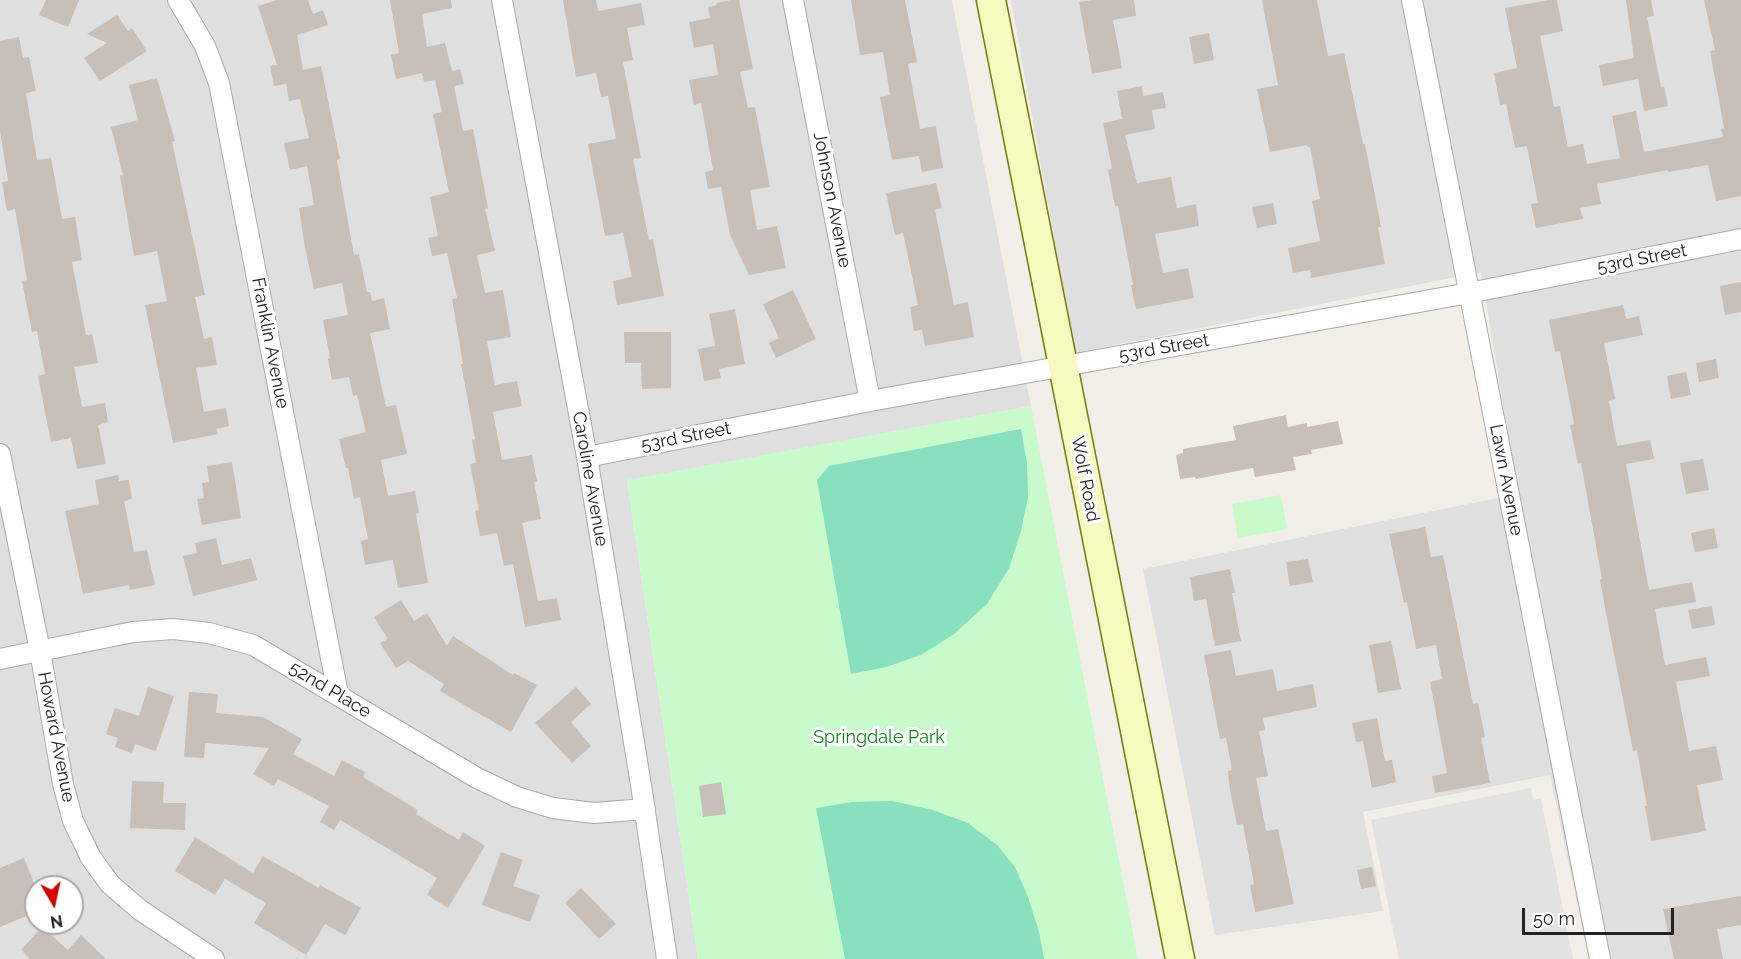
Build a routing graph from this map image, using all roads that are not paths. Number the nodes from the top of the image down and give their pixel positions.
1 (178, 0) edge
2 (502, 0) edge
3 (793, 0) edge
4 (991, 0) edge
5 (1412, 0) edge
6 (1741, 239) edge
7 (1469, 293) junction
8 (1063, 366) junction
9 (870, 401) junction
10 (0, 454) edge
11 (587, 457) junction
12 (40, 651) junction
13 (0, 658) edge
14 (338, 694) junction
15 (645, 809) junction
16 (214, 959) edge
17 (667, 959) edge
18 (1180, 959) edge
19 (1599, 959) edge

1 - 14 street, Franklin Avenue
2 - 11 street, Caroline Avenue
3 - 9 street, Johnson Avenue
4 - 8 main road, Wolf Road
5 - 7 street, Lawn Avenue
6 - 7 street, 53rd Street
7 - 8 street, 53rd Street
7 - 19 street, Lawn Avenue
8 - 9 street, 53rd Street
8 - 18 main road, Wolf Road
9 - 11 street, 53rd Street
10 - 12 street, Howard Avenue
11 - 15 street, Caroline Avenue
12 - 13 street, 52nd Place
12 - 14 street, 52nd Place
12 - 16 street, Howard Avenue
14 - 15 street, 52nd Place
15 - 17 street, Caroline Avenue

